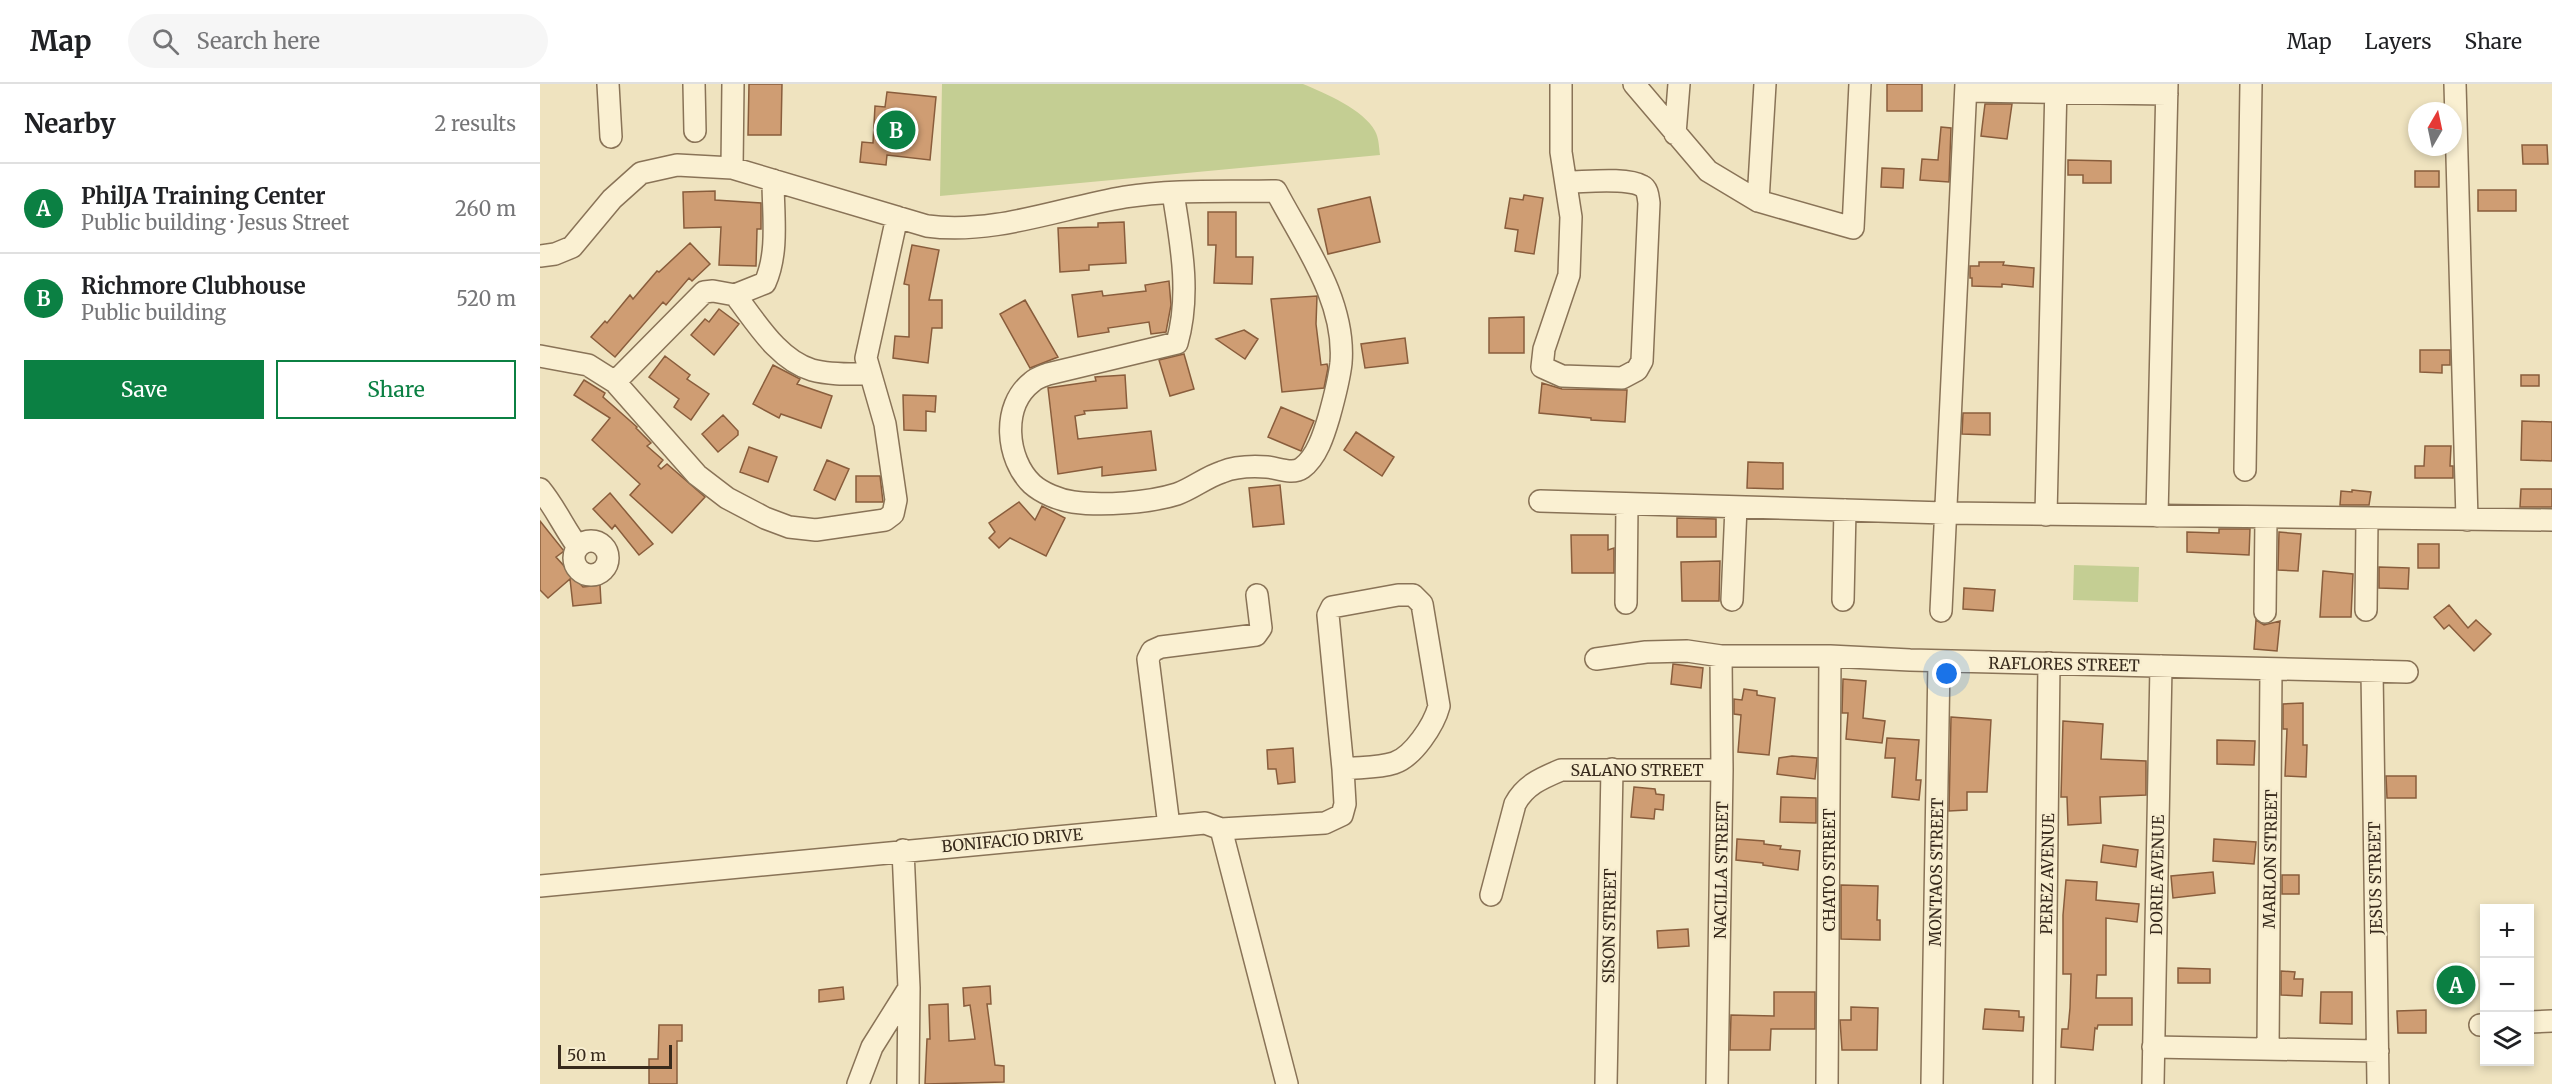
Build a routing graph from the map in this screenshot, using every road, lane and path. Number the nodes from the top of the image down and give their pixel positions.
1 (608, 84) edge
2 (694, 84) edge
3 (733, 84) edge
4 (1561, 84) edge
5 (1634, 84) edge
6 (1679, 84) edge
7 (1765, 84) edge
8 (1860, 84) edge
9 (2251, 84) edge
10 (2455, 84) edge
11 (1966, 87) edge
12 (2056, 88) edge
13 (2167, 89) edge
14 (695, 130) dead end
15 (1675, 134) junction
16 (611, 138) dead end
17 (732, 168) junction
18 (773, 180) junction
19 (1567, 182) junction
20 (1173, 194) junction
21 (1758, 201) junction
22 (897, 217) junction
23 (540, 256) edge
24 (735, 295) junction
25 (540, 356) edge
26 (869, 374) junction
27 (615, 382) junction
28 (2245, 470) dead end
29 (540, 489) edge
30 (1540, 501) dead end
31 (1627, 504) junction
32 (1736, 507) junction
33 (1845, 510) junction
34 (1945, 513) junction
35 (2046, 515) junction
36 (2157, 516) junction
37 (2266, 518) junction
38 (2367, 519) junction
39 (2468, 520) junction
40 (2552, 520) edge
41 (578, 547) dead end
42 (1257, 595) dead end
43 (1732, 600) dead end
44 (1843, 600) dead end
45 (1626, 603) dead end
46 (1941, 610) dead end
47 (2366, 610) dead end
48 (2265, 612) dead end
49 (1721, 656) junction
50 (1830, 656) junction
51 (1596, 659) dead end
52 (1940, 661) junction
53 (2049, 663) junction
54 (2161, 666) junction
55 (2271, 669) junction
56 (2372, 671) junction
57 (2407, 672) dead end
58 (1343, 769) junction
59 (1612, 769) junction
60 (1722, 770) junction
61 (1169, 826) junction
62 (1221, 829) junction
63 (903, 850) junction
64 (540, 886) edge
65 (1491, 895) dead end
66 (909, 987) junction
67 (2552, 1021) edge
68 (2534, 1022) edge
69 (2153, 1047) junction
70 (2268, 1049) junction
71 (2378, 1051) junction
72 (858, 1084) edge
73 (908, 1084) edge
74 (1287, 1084) edge
75 (1606, 1084) edge
76 (1718, 1084) edge
77 (1827, 1084) edge
78 (1932, 1084) edge
79 (2044, 1084) edge
80 (2153, 1084) edge
81 (2378, 1084) edge

1 - 16 street
2 - 14 street
3 - 17 street
4 - 19 street
5 - 15 street
6 - 15 street
7 - 21 street
8 - 21 street
9 - 28 street
10 - 39 street
11 - 12 street
11 - 34 street
12 - 13 street
12 - 35 street
13 - 36 street
15 - 21 street
17 - 18 street
17 - 23 street
18 - 22 street
18 - 24 street
19 - 19 street
20 - 20 street
20 - 22 street
22 - 26 street
24 - 26 street
24 - 27 street
25 - 27 street
26 - 27 street
29 - 41 street
30 - 31 street
31 - 32 street
31 - 45 street
32 - 33 street
32 - 43 street
33 - 34 street
33 - 44 street
34 - 35 street
34 - 46 street
35 - 36 street
36 - 37 street
37 - 38 street
37 - 48 street
38 - 39 street
38 - 47 street
39 - 40 street
42 - 61 street
49 - 50 street, RAFLORES STREET
49 - 51 street, RAFLORES STREET
49 - 60 street, NACILLA STREET
50 - 52 street, RAFLORES STREET
50 - 77 street, CHATO STREET
52 - 53 street, RAFLORES STREET
52 - 78 street, MONTAOS STREET
53 - 54 street, RAFLORES STREET
53 - 79 street, PEREZ AVENUE
54 - 55 street, RAFLORES STREET
54 - 69 street, DORIE AVENUE
55 - 56 street, RAFLORES STREET
55 - 70 street, MARLON STREET
56 - 57 street, RAFLORES STREET
56 - 71 street, JESUS STREET
58 - 58 street
58 - 62 street, BONIFACIO DRIVE
59 - 60 street, SALANO STREET
59 - 65 street, SALANO STREET
59 - 75 street, SISON STREET
60 - 76 street, NACILLA STREET
61 - 62 street, BONIFACIO DRIVE
61 - 63 street, BONIFACIO DRIVE
62 - 74 street
63 - 64 street, BONIFACIO DRIVE
63 - 66 street
66 - 72 street
66 - 73 street
67 - 68 street
69 - 70 street
69 - 80 street, DORIE AVENUE
70 - 71 street
71 - 81 street, JESUS STREET

